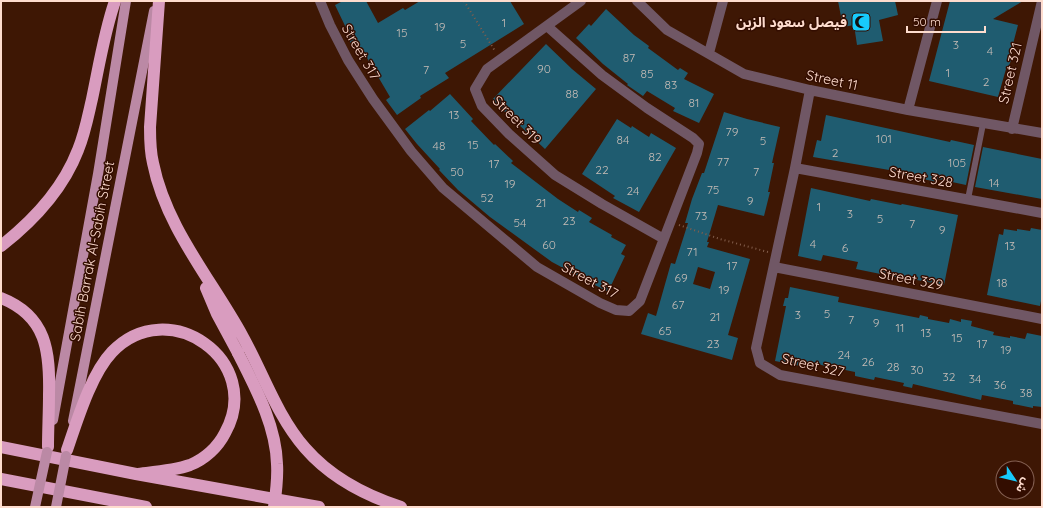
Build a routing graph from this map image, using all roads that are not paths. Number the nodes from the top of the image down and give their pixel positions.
1 (115, 1) edge
2 (126, 1) edge
3 (156, 1) edge
4 (159, 1) edge
5 (320, 1) edge
6 (580, 1) edge
7 (637, 1) edge
8 (723, 1) edge
9 (936, 1) edge
10 (1042, 1) edge
11 (547, 26) junction
12 (1031, 44) junction
13 (1042, 46) edge
14 (709, 53) junction
15 (810, 90) junction
16 (908, 110) junction
17 (983, 124) junction
18 (1012, 129) junction
19 (1042, 134) edge
20 (795, 168) junction
21 (968, 199) junction
22 (38, 212) junction
23 (1042, 213) edge
24 (1, 239) edge
25 (664, 239) junction
26 (1, 246) edge
27 (191, 253) junction
28 (774, 267) junction
29 (1, 298) edge
30 (1042, 319) edge
31 (1042, 424) edge
32 (1, 447) edge
33 (47, 449) junction
34 (66, 453) junction
35 (136, 474) junction
36 (1, 480) edge
37 (35, 507) edge
38 (56, 507) edge
39 (146, 507) edge
40 (274, 507) edge
41 (319, 507) edge
42 (401, 507) edge

1 - 22 highway
2 - 33 main road, Sabih Barrak Al-Sabih Street
3 - 34 main road, Sabih Barrak Al-Sabih Street
4 - 27 highway
5 - 25 street, Street 317
6 - 11 street, Street 319
7 - 14 street, Street 11
8 - 14 street
9 - 16 street
10 - 12 street, Street 321
11 - 25 street, Street 317
11 - 25 street, Street 319
12 - 13 street
12 - 18 street, Street 321
14 - 15 street, Street 11
15 - 16 street, Street 11
15 - 20 street, Street 327
16 - 17 street, Street 11
17 - 18 street, Street 11
17 - 21 lane
18 - 19 street, Street 11
20 - 21 street, Street 328
20 - 28 street, Street 327
21 - 23 street, Street 328
22 - 24 highway
22 - 26 highway
27 - 40 highway, bridge
27 - 42 highway
28 - 30 street, Street 329
28 - 31 street, Street 327
29 - 33 highway
32 - 35 highway
33 - 37 main road, Sabih Barrak Al-Sabih Street, bridge
34 - 35 highway
34 - 38 main road, Sabih Barrak Al-Sabih Street, bridge
35 - 41 highway
36 - 39 highway

